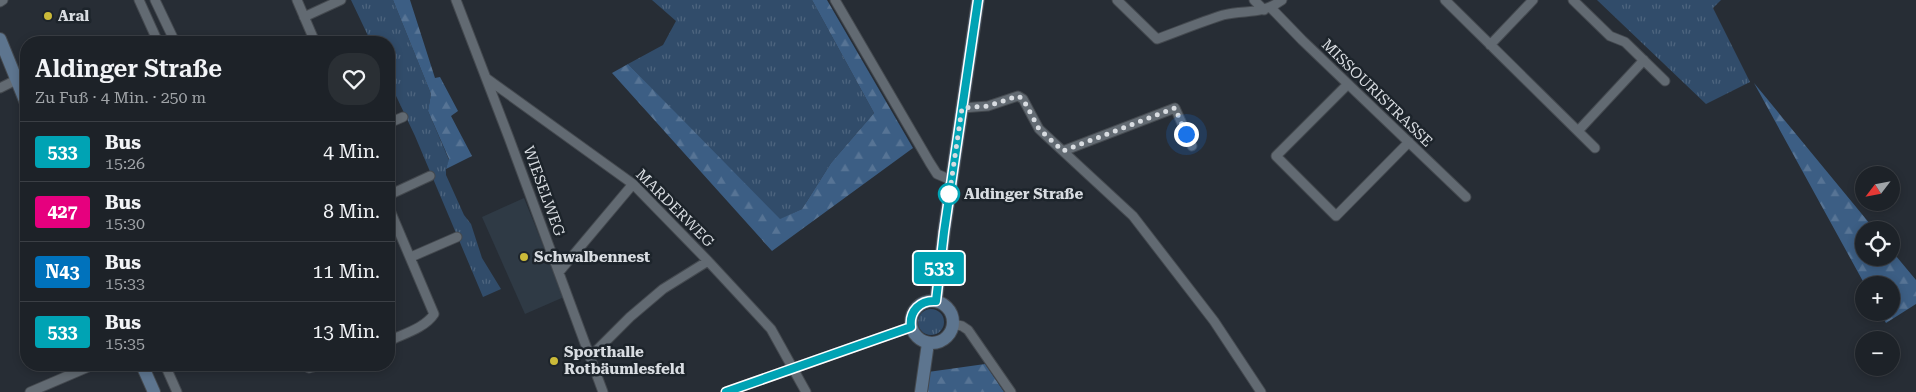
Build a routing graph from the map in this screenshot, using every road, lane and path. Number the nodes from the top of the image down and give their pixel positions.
1 (139, 0) edge
2 (155, 0) edge
3 (297, 0) edge
4 (341, 0) edge
5 (456, 0) edge
6 (834, 0) edge
7 (978, 0) edge
8 (1117, 0) edge
9 (1254, 0) edge
10 (1282, 0) edge
11 (1445, 0) edge
12 (1533, 0) edge
13 (1573, 0) edge
14 (1268, 9) junction
15 (304, 17) junction
16 (155, 36) edge
17 (172, 36) edge
18 (312, 36) edge
19 (0, 39) edge
20 (1490, 44) junction
21 (1644, 60) junction
22 (486, 78) junction
23 (16, 80) junction
24 (1666, 81) dead end
25 (1348, 84) junction
26 (0, 88) edge
27 (20, 89) edge
28 (962, 108) junction
29 (403, 117) dead end
30 (395, 120) edge
31 (1578, 131) junction
32 (1409, 142) junction
33 (1192, 146) dead end
34 (1595, 148) dead end
35 (1063, 151) junction
36 (430, 176) dead end
37 (951, 180) junction
38 (633, 184) junction
39 (395, 192) edge
40 (1466, 197) dead end
41 (395, 221) edge
42 (458, 237) dead end
43 (411, 257) junction
44 (708, 261) junction
45 (559, 272) junction
46 (936, 301) junction
47 (953, 324) junction
48 (911, 327) junction
49 (395, 338) edge
50 (928, 343) junction
51 (590, 357) junction
52 (792, 368) junction
53 (79, 371) edge
54 (145, 371) edge
55 (168, 371) edge
56 (30, 392) edge
57 (154, 392) edge
58 (177, 392) edge
59 (603, 392) edge
60 (726, 392) edge
61 (806, 392) edge
62 (921, 392) edge
63 (1011, 392) edge
64 (1261, 392) edge

1 - 16 street
2 - 17 street
3 - 15 street
4 - 15 street
5 - 22 street, WIESELWEG
6 - 37 street
7 - 28 main road
8 - 14 street
9 - 14 street, MISSOURISTRASSE
10 - 14 street
11 - 20 street
12 - 20 street
13 - 21 street
14 - 25 street, MISSOURISTRASSE
15 - 18 street
19 - 23 main road
20 - 31 street
21 - 24 street
21 - 31 street
22 - 38 street, MARDERWEG
22 - 45 street, WIESELWEG
23 - 26 street
23 - 27 main road
25 - 32 street, MISSOURISTRASSE
25 - 32 street
28 - 35 street
28 - 37 main road
29 - 30 street
31 - 34 street
32 - 40 street, MISSOURISTRASSE
33 - 35 street
35 - 64 street
36 - 39 street
37 - 46 main road
38 - 44 street, MARDERWEG
38 - 45 street
41 - 43 street
42 - 43 street
43 - 49 street
44 - 51 street
44 - 52 street, MARDERWEG
45 - 51 street, WIESELWEG
46 - 47 main road
46 - 48 main road
47 - 50 main road
47 - 63 street
48 - 50 main road
48 - 52 street
50 - 62 main road
51 - 59 street, WIESELWEG
52 - 60 street
52 - 61 street, MARDERWEG
53 - 56 street
54 - 57 main road
55 - 58 street

